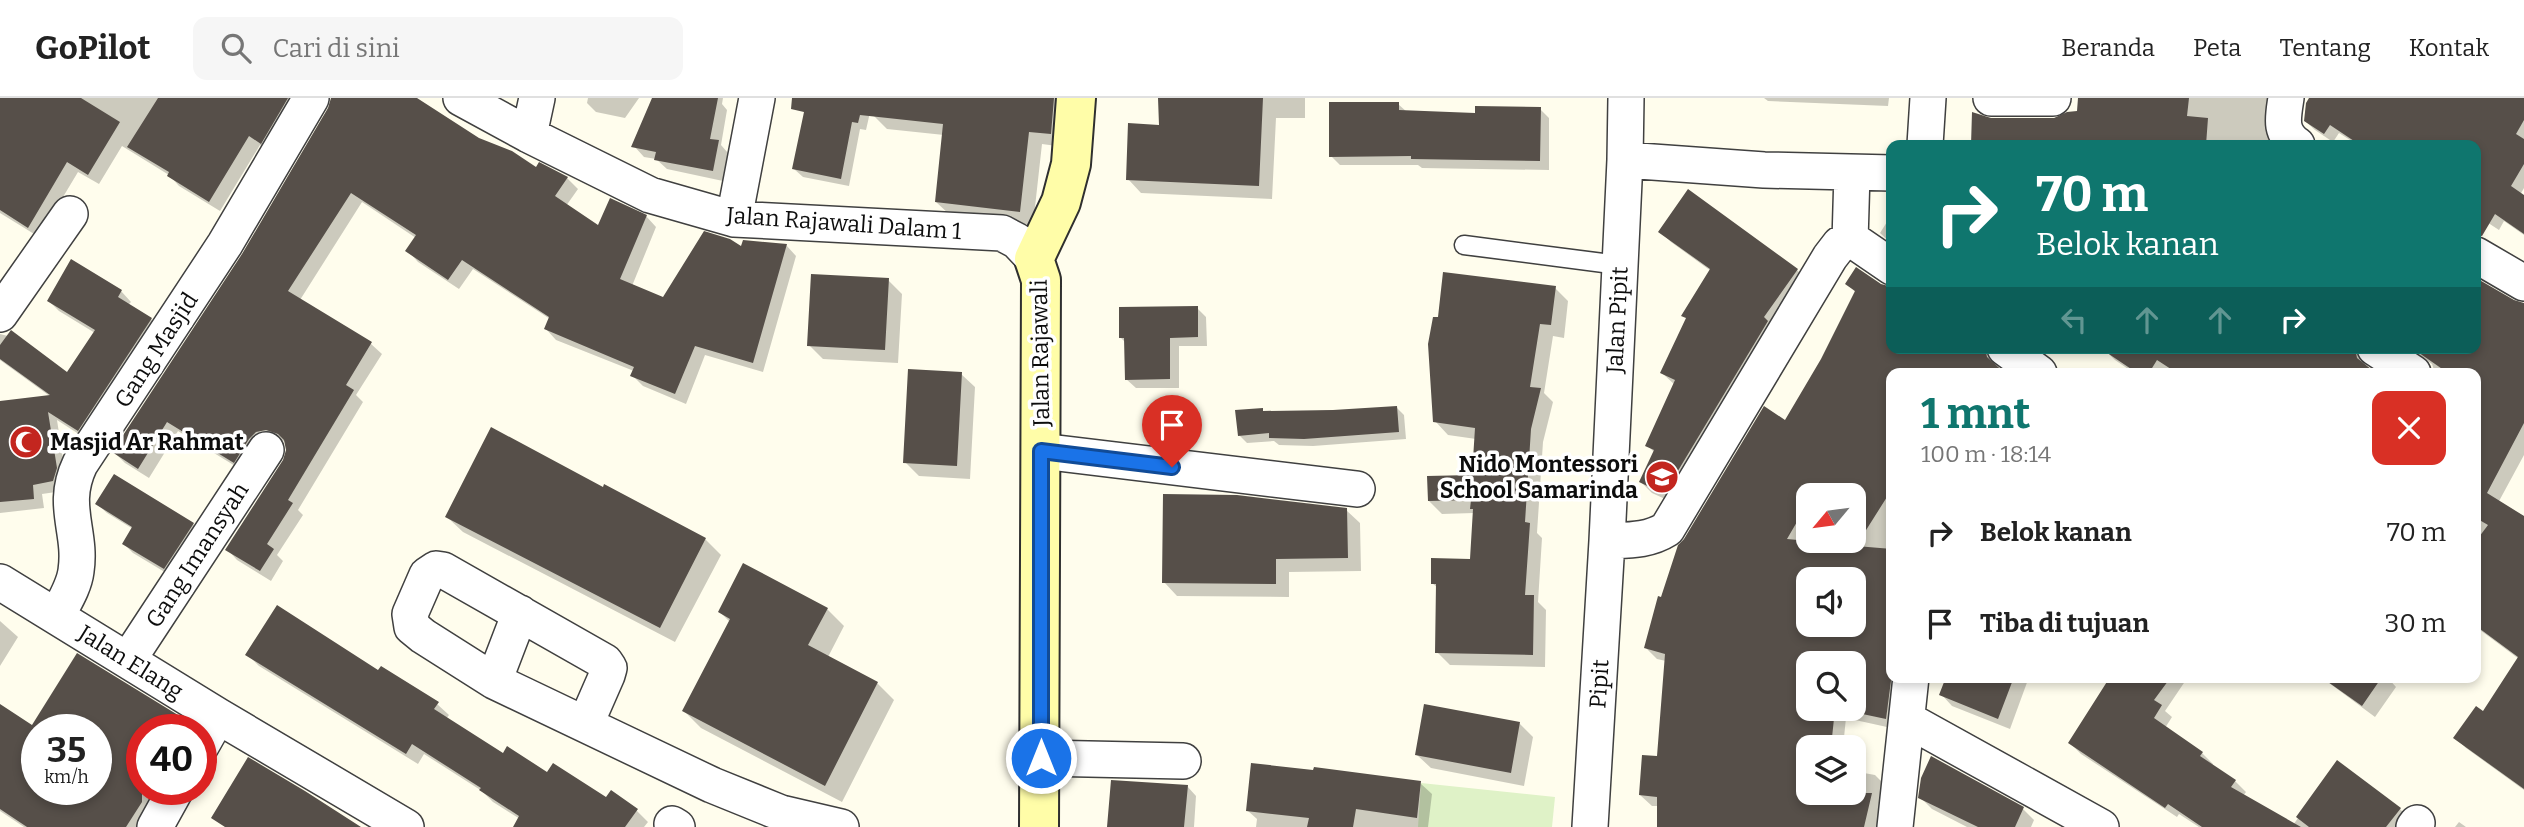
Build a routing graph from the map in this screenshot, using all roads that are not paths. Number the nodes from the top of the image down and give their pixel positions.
1 (310, 98) edge
2 (461, 98) edge
3 (537, 98) edge
4 (757, 98) edge
5 (1076, 98) edge
6 (1626, 98) edge
7 (1928, 98) edge
8 (1991, 98) edge
9 (2053, 98) edge
10 (2286, 98) edge
11 (529, 135) junction
12 (1925, 140) edge
13 (2290, 140) edge
14 (1625, 160) junction
15 (1852, 173) junction
16 (1886, 173) edge
17 (70, 214) dead end
18 (734, 219) junction
19 (1850, 241) junction
20 (1464, 245) dead end
21 (2481, 258) edge
22 (1034, 259) junction
23 (1886, 263) edge
24 (1619, 265) junction
25 (2524, 283) edge
26 (0, 314) edge
27 (2013, 354) edge
28 (2384, 354) edge
29 (2032, 368) edge
30 (2405, 368) edge
31 (266, 450) dead end
32 (1041, 451) junction
33 (1357, 489) dead end
34 (1607, 541) junction
35 (0, 582) edge
36 (520, 613) junction
37 (57, 616) junction
38 (128, 660) junction
39 (494, 681) junction
40 (1911, 683) edge
41 (190, 714) edge
42 (1908, 720) junction
43 (586, 723) junction
44 (217, 734) edge
45 (1041, 758) junction
46 (1183, 761) dead end
47 (168, 805) edge
48 (155, 827) edge
49 (406, 827) edge
50 (841, 827) edge
51 (1039, 827) edge
52 (1590, 827) edge
53 (1895, 827) edge
54 (2101, 827) edge

1 - 37 street, Gang Masjid
2 - 11 street, Jalan Rajawali Dalam 1
3 - 11 street
4 - 18 street
5 - 22 street
6 - 14 street, Jalan Pipit
7 - 12 street
8 - 9 street
10 - 13 street
11 - 18 street, Jalan Rajawali Dalam 1
14 - 15 street
14 - 24 street, Jalan Pipit
15 - 16 street
15 - 19 street
17 - 26 street
18 - 22 street, Jalan Rajawali Dalam 1
19 - 23 street
19 - 34 street
20 - 24 lane
21 - 25 street
22 - 32 street, Jalan Rajawali
24 - 34 street, Jalan Pipit
27 - 29 street
28 - 30 street
31 - 38 street, Gang Imansyah
32 - 33 street
32 - 45 street, Jalan Rajawali
34 - 52 street, Pipit
35 - 37 street, Jalan Elang
36 - 39 street
36 - 39 street
36 - 43 street
37 - 38 street, Jalan Elang
38 - 41 street, Jalan Elang
39 - 43 street
40 - 42 street
42 - 53 street
42 - 54 street
43 - 50 street
44 - 49 street, Jalan Elang
45 - 46 street
45 - 51 street, Jalan Rajawali
47 - 48 street

